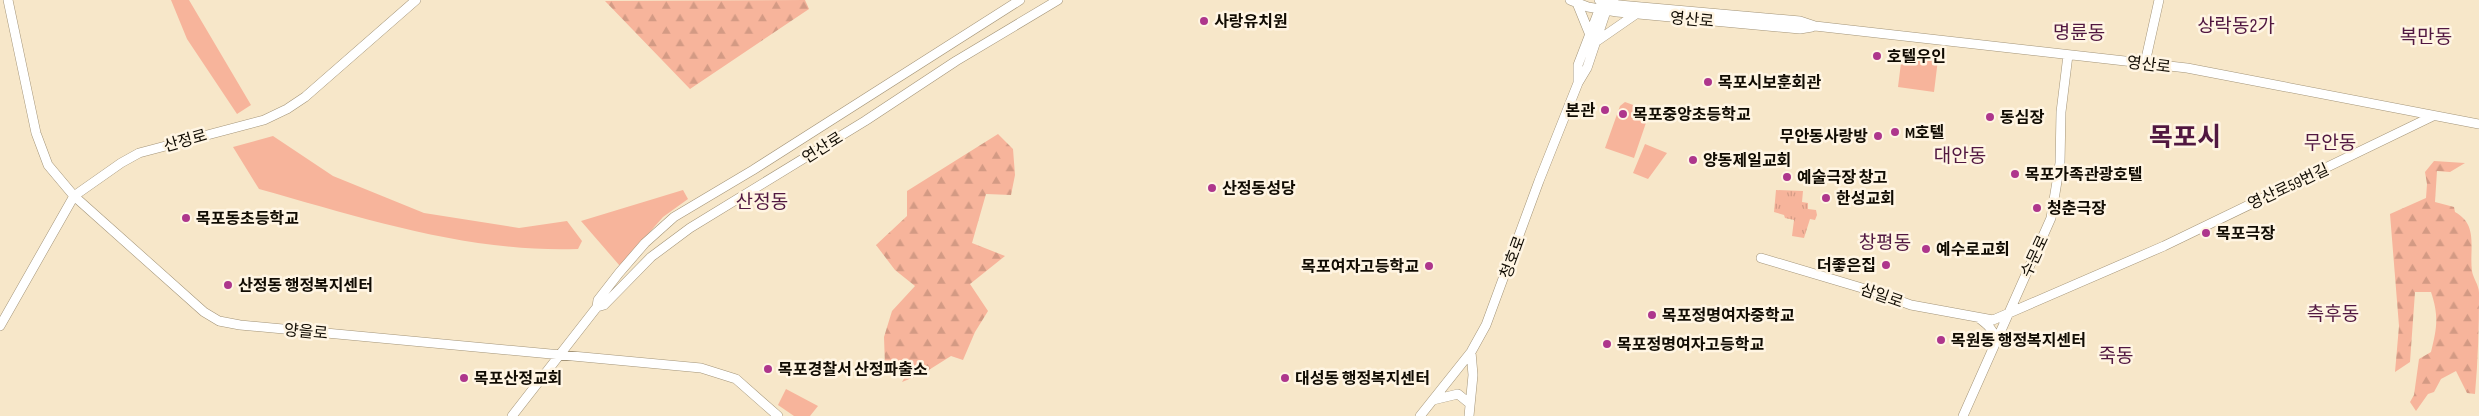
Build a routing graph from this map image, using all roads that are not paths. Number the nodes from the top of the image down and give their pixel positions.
1 (8, 0) edge
2 (416, 0) edge
3 (1020, 0) edge
4 (1058, 0) edge
5 (2159, 0) edge
6 (1574, 1) edge
7 (1603, 4) edge
8 (1636, 14) junction
9 (1815, 26) junction
10 (1593, 38) junction
11 (2068, 55) junction
12 (2145, 63) junction
13 (2434, 116) junction
14 (2479, 124) edge
15 (74, 196) junction
16 (1761, 258) dead end
17 (597, 307) junction
18 (2006, 316) junction
19 (1977, 318) junction
20 (0, 326) edge
21 (1995, 341) junction
22 (1471, 352) junction
23 (561, 355) junction
24 (1433, 400) junction
25 (1469, 403) junction
26 (512, 416) edge
27 (778, 416) edge
28 (1420, 416) edge
29 (1469, 416) edge
30 (1963, 416) edge

1 - 15 street, 양을로
2 - 15 street, 산정로
3 - 17 street, 연산로
4 - 17 street, 연산로
5 - 12 street
6 - 7 street, 영산로
6 - 10 street
7 - 8 street, 영산로
7 - 9 street, 영산로
7 - 10 street, 청호로
8 - 9 street, 영산로
8 - 10 street
9 - 11 street, 영산로
10 - 22 street, 청호로
11 - 12 street, 영산로
11 - 18 street, 수문로
12 - 13 street, 영산로
13 - 14 street, 영산로
13 - 18 street, 영산로59번길
15 - 20 street, 산정로
15 - 23 street, 양을로
16 - 19 street, 삼일로
17 - 23 street, 연산로
18 - 19 street, 삼일로
18 - 21 street, 수문로
19 - 21 street
21 - 30 street, 수문로
22 - 24 street, 청호로
22 - 25 street
23 - 26 street, 연산로
23 - 27 street, 양을로
24 - 25 street
24 - 28 street, 청호로
25 - 29 street

